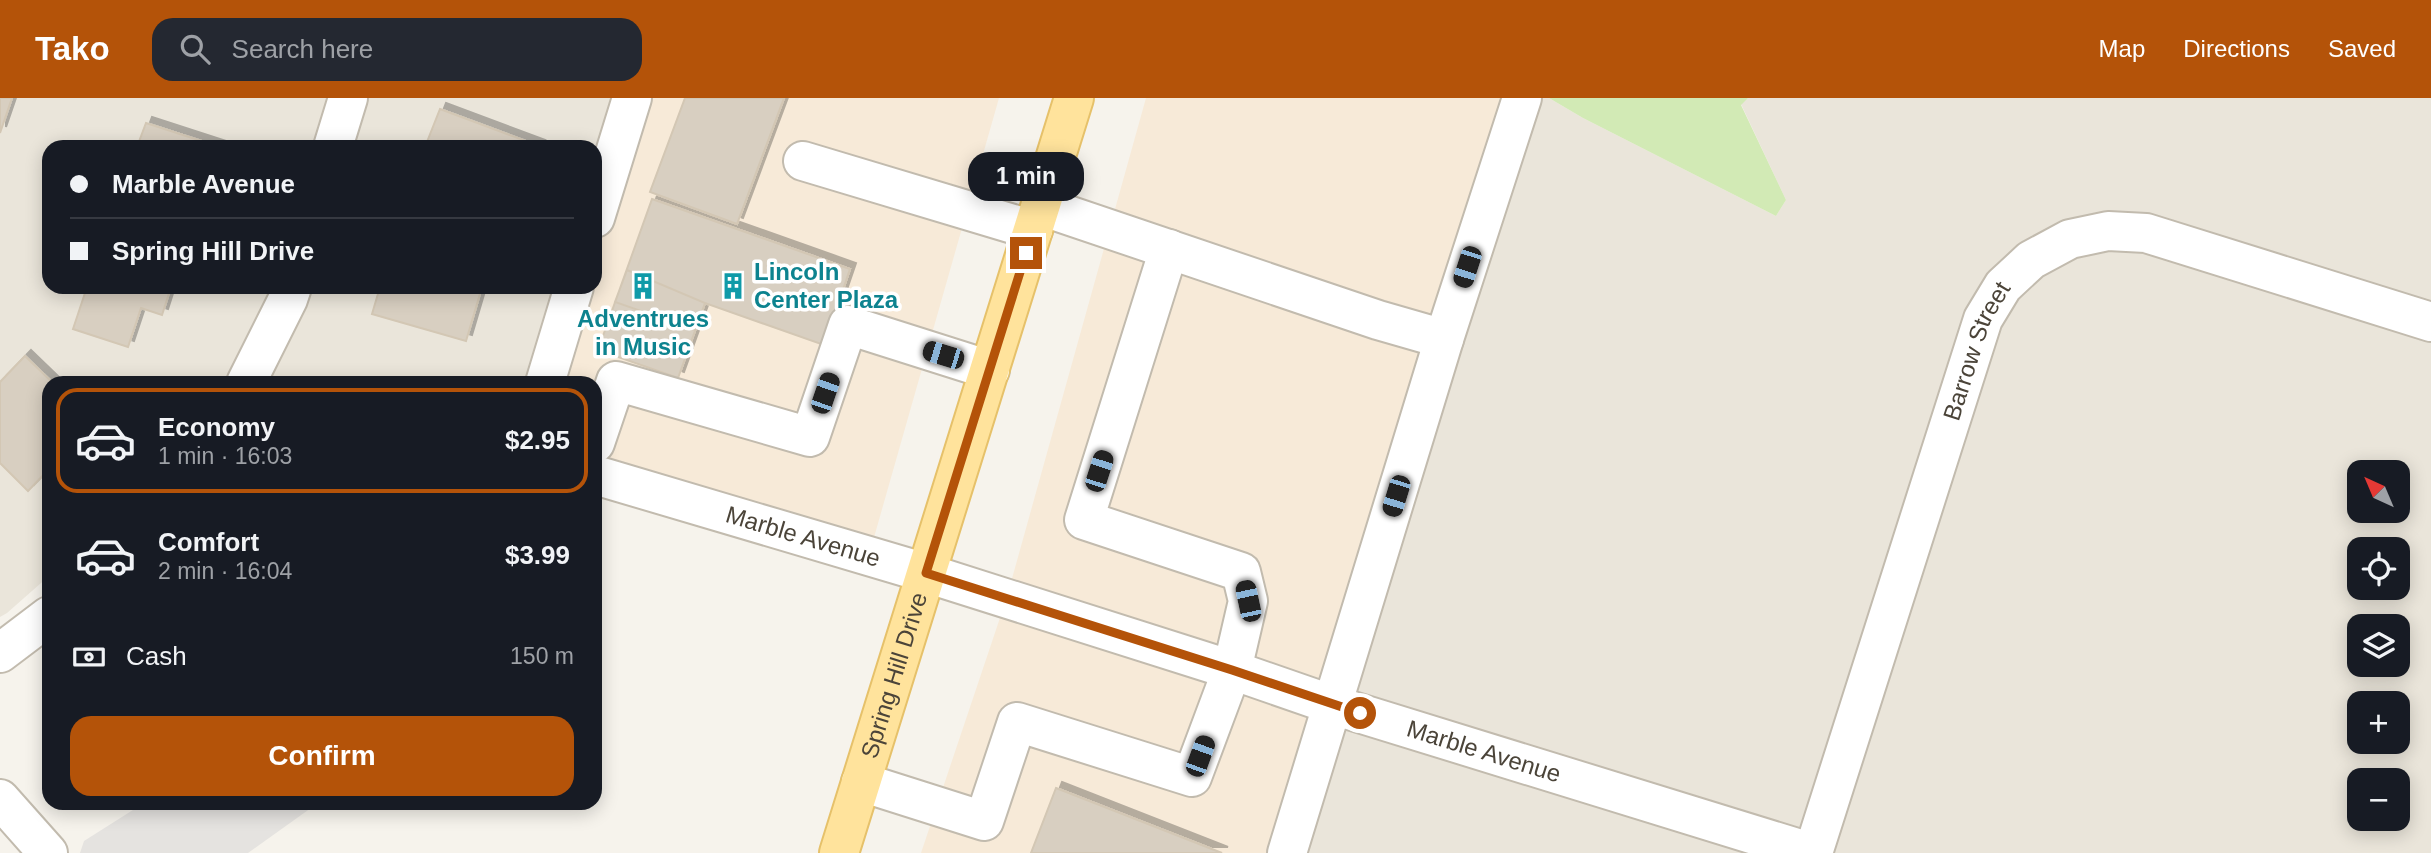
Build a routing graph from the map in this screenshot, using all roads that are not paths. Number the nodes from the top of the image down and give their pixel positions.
1 (348, 98) edge
2 (632, 98) edge
3 (1074, 98) edge
4 (1522, 98) edge
5 (335, 140) edge
6 (803, 161) dead end
7 (602, 195) edge
8 (1037, 218) junction
9 (1169, 249) junction
10 (290, 294) edge
11 (572, 294) edge
12 (2431, 322) edge
13 (1444, 339) junction
14 (990, 370) junction
15 (261, 376) edge
16 (547, 376) edge
17 (602, 422) edge
18 (602, 477) edge
19 (926, 573) junction
20 (42, 622) edge
21 (0, 653) edge
22 (1232, 670) junction
23 (1333, 705) junction
24 (861, 782) junction
25 (0, 799) edge
26 (48, 853) edge
27 (839, 853) edge
28 (1287, 853) edge
29 (1813, 853) edge

1 - 5 street
2 - 7 street
3 - 8 main road, Spring Hill Drive
4 - 13 street
6 - 8 street
8 - 9 street
8 - 14 main road, Spring Hill Drive
9 - 13 street
9 - 22 street
10 - 15 street
11 - 16 street
12 - 29 street, Barrow Street
13 - 23 street
14 - 17 street
14 - 19 main road, Spring Hill Drive
18 - 19 street, Marble Avenue
19 - 22 street, Marble Avenue
19 - 24 main road, Spring Hill Drive
20 - 21 street
22 - 23 street, Marble Avenue
22 - 24 street
23 - 28 street
23 - 29 street, Marble Avenue
24 - 27 main road, Spring Hill Drive
25 - 26 street

